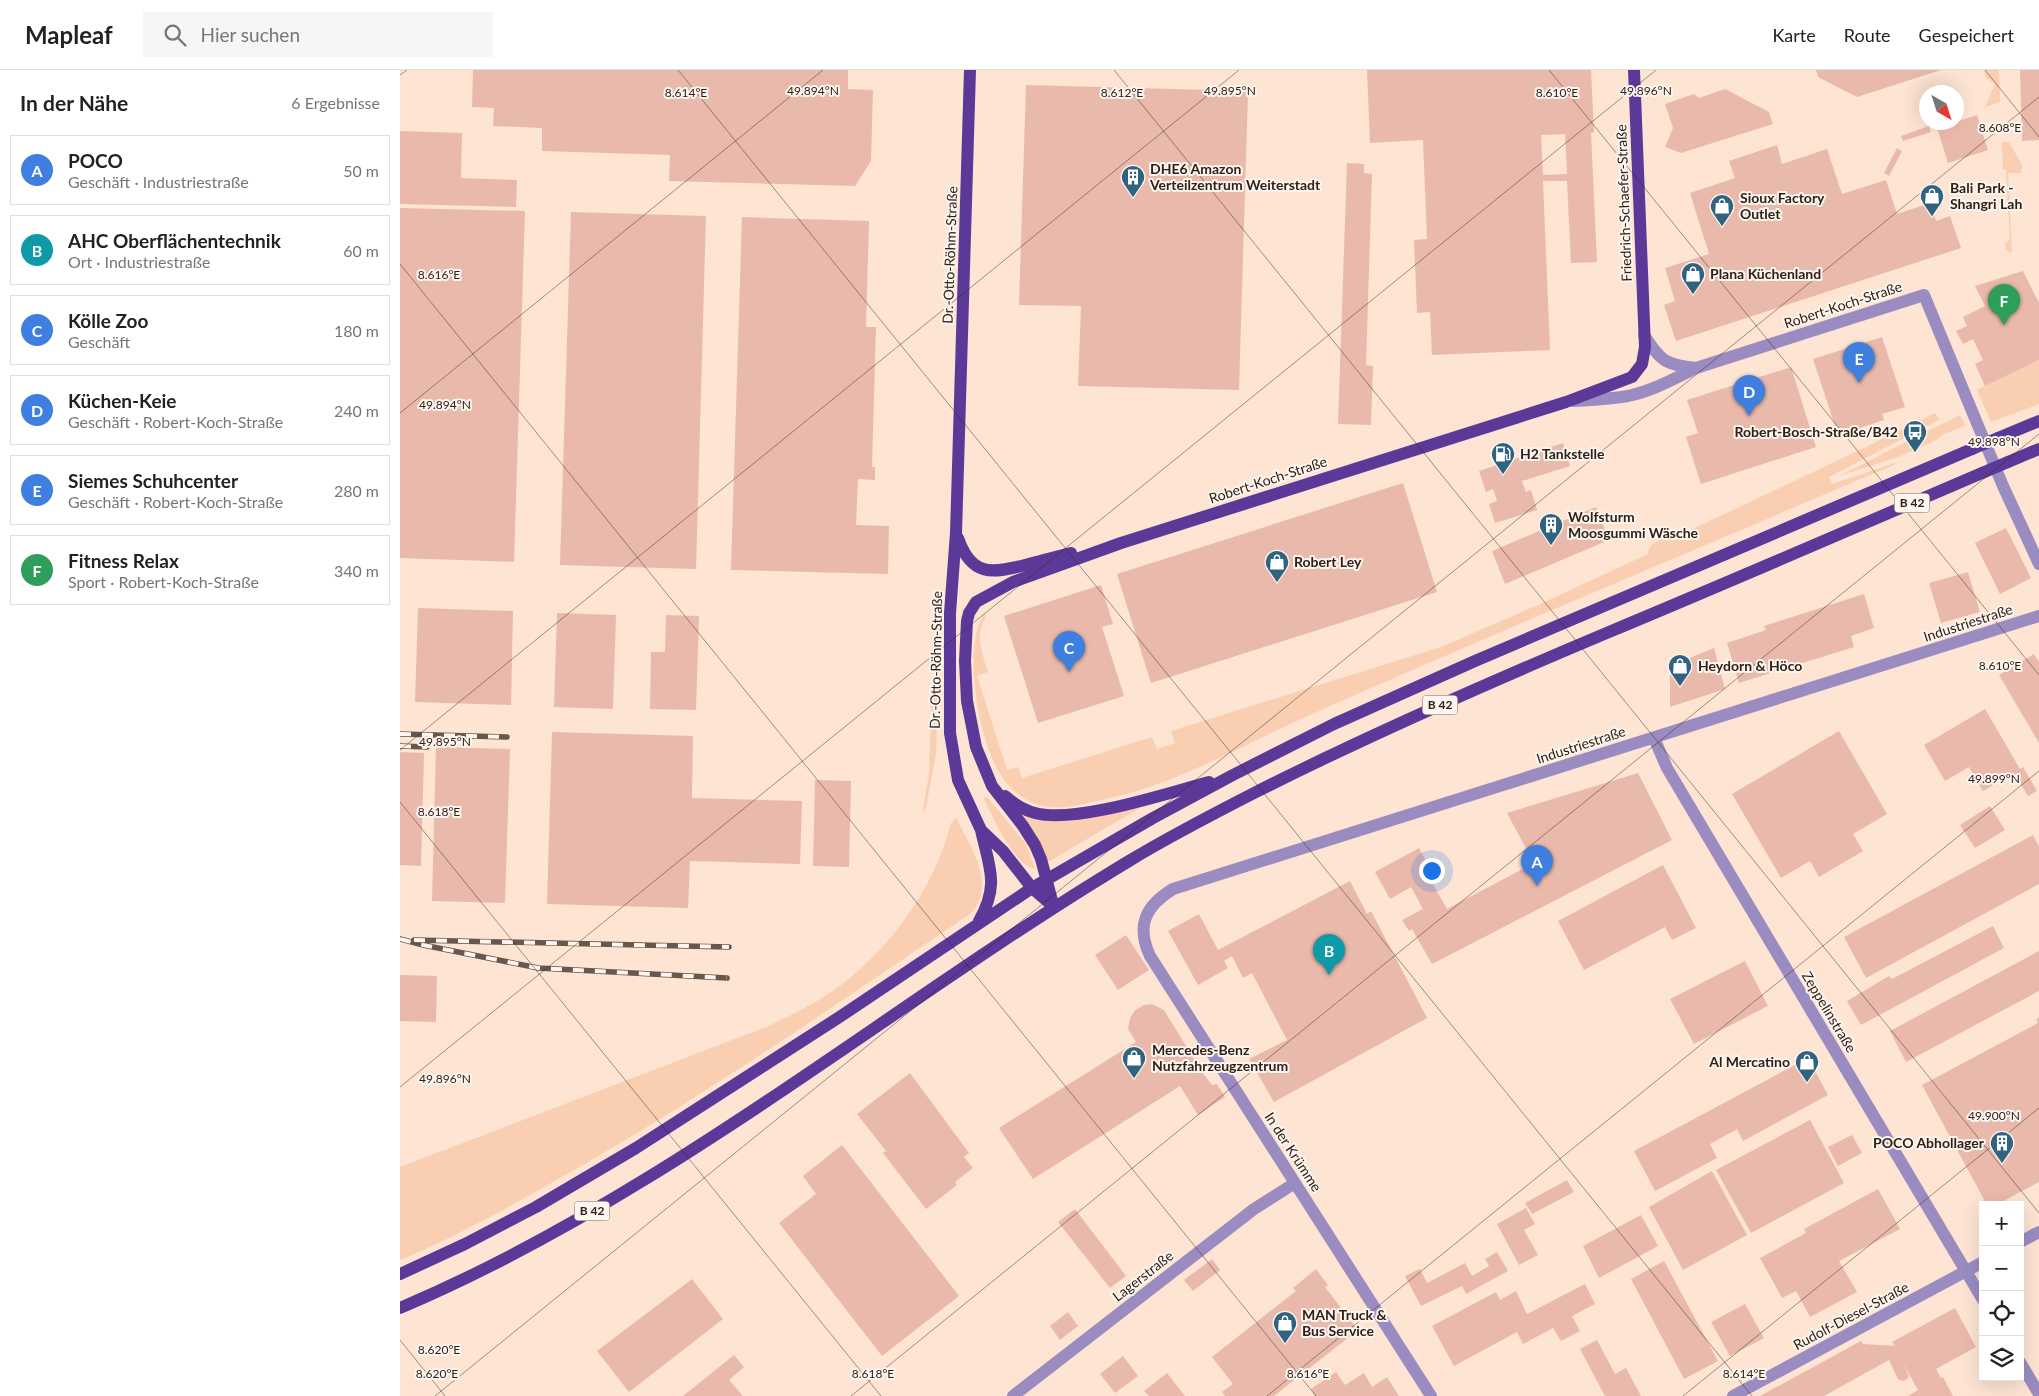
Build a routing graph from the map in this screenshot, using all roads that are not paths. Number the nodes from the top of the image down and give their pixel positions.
1 (970, 70) edge
2 (1634, 70) edge
3 (1644, 335) junction
4 (1696, 368) junction
5 (1566, 402) junction
6 (2039, 420) edge
7 (2039, 449) edge
8 (956, 533) junction
9 (1121, 543) junction
10 (2039, 564) edge
11 (983, 597) joint
12 (2039, 616) edge
13 (1654, 738) junction
14 (1231, 776) junction
15 (992, 786) junction
16 (981, 830) junction
17 (1047, 879) junction
18 (1032, 888) junction
19 (1054, 908) junction
20 (1145, 920) joint
21 (978, 923) junction
22 (1295, 1183) junction
23 (2039, 1232) edge
24 (2024, 1240) edge
25 (1979, 1264) edge
26 (1966, 1271) junction
27 (400, 1274) edge
28 (1979, 1293) edge
29 (400, 1308) edge
30 (2024, 1369) edge
31 (2039, 1394) edge
32 (1013, 1396) edge
33 (1431, 1396) edge
34 (1733, 1396) edge

1 - 8 main road, Dr.-Otto-Röhm-Straße
2 - 3 main road, Friedrich-Schaefer-Straße
3 - 4 street, Robert-Koch-Straße
3 - 5 main road, Robert-Koch-Straße
4 - 5 street, Robert-Koch-Straße
4 - 10 street, Robert-Koch-Straße
5 - 9 main road, Robert-Koch-Straße
6 - 14 main road, B 42, bridge
7 - 19 main road, B 42, bridge
8 - 9 main road
8 - 16 main road, Dr.-Otto-Röhm-Straße
9 - 11 main road, Robert-Koch-Straße
11 - 15 main road, Dr.-Otto-Röhm-Straße
12 - 13 street, Industriestraße
13 - 20 street, Industriestraße
13 - 26 street, Zeppelinstraße
14 - 15 main road
14 - 17 main road, B 42
15 - 17 main road, Dr.-Otto-Röhm-Straße
16 - 18 main road, Dr.-Otto-Röhm-Straße
16 - 21 main road
17 - 18 main road, B 42
17 - 19 main road, Dr.-Otto-Röhm-Straße
18 - 19 main road, Dr.-Otto-Röhm-Straße
18 - 21 main road, B 42
19 - 29 main road, B 42
20 - 22 street, In der Krümme
21 - 27 main road, B 42
22 - 32 street, Lagerstraße
22 - 33 street, In der Krümme
23 - 24 street
25 - 26 street, Rudolf-Diesel-Straße
26 - 28 street, Zeppelinstraße
26 - 34 street, Rudolf-Diesel-Straße
30 - 31 street

